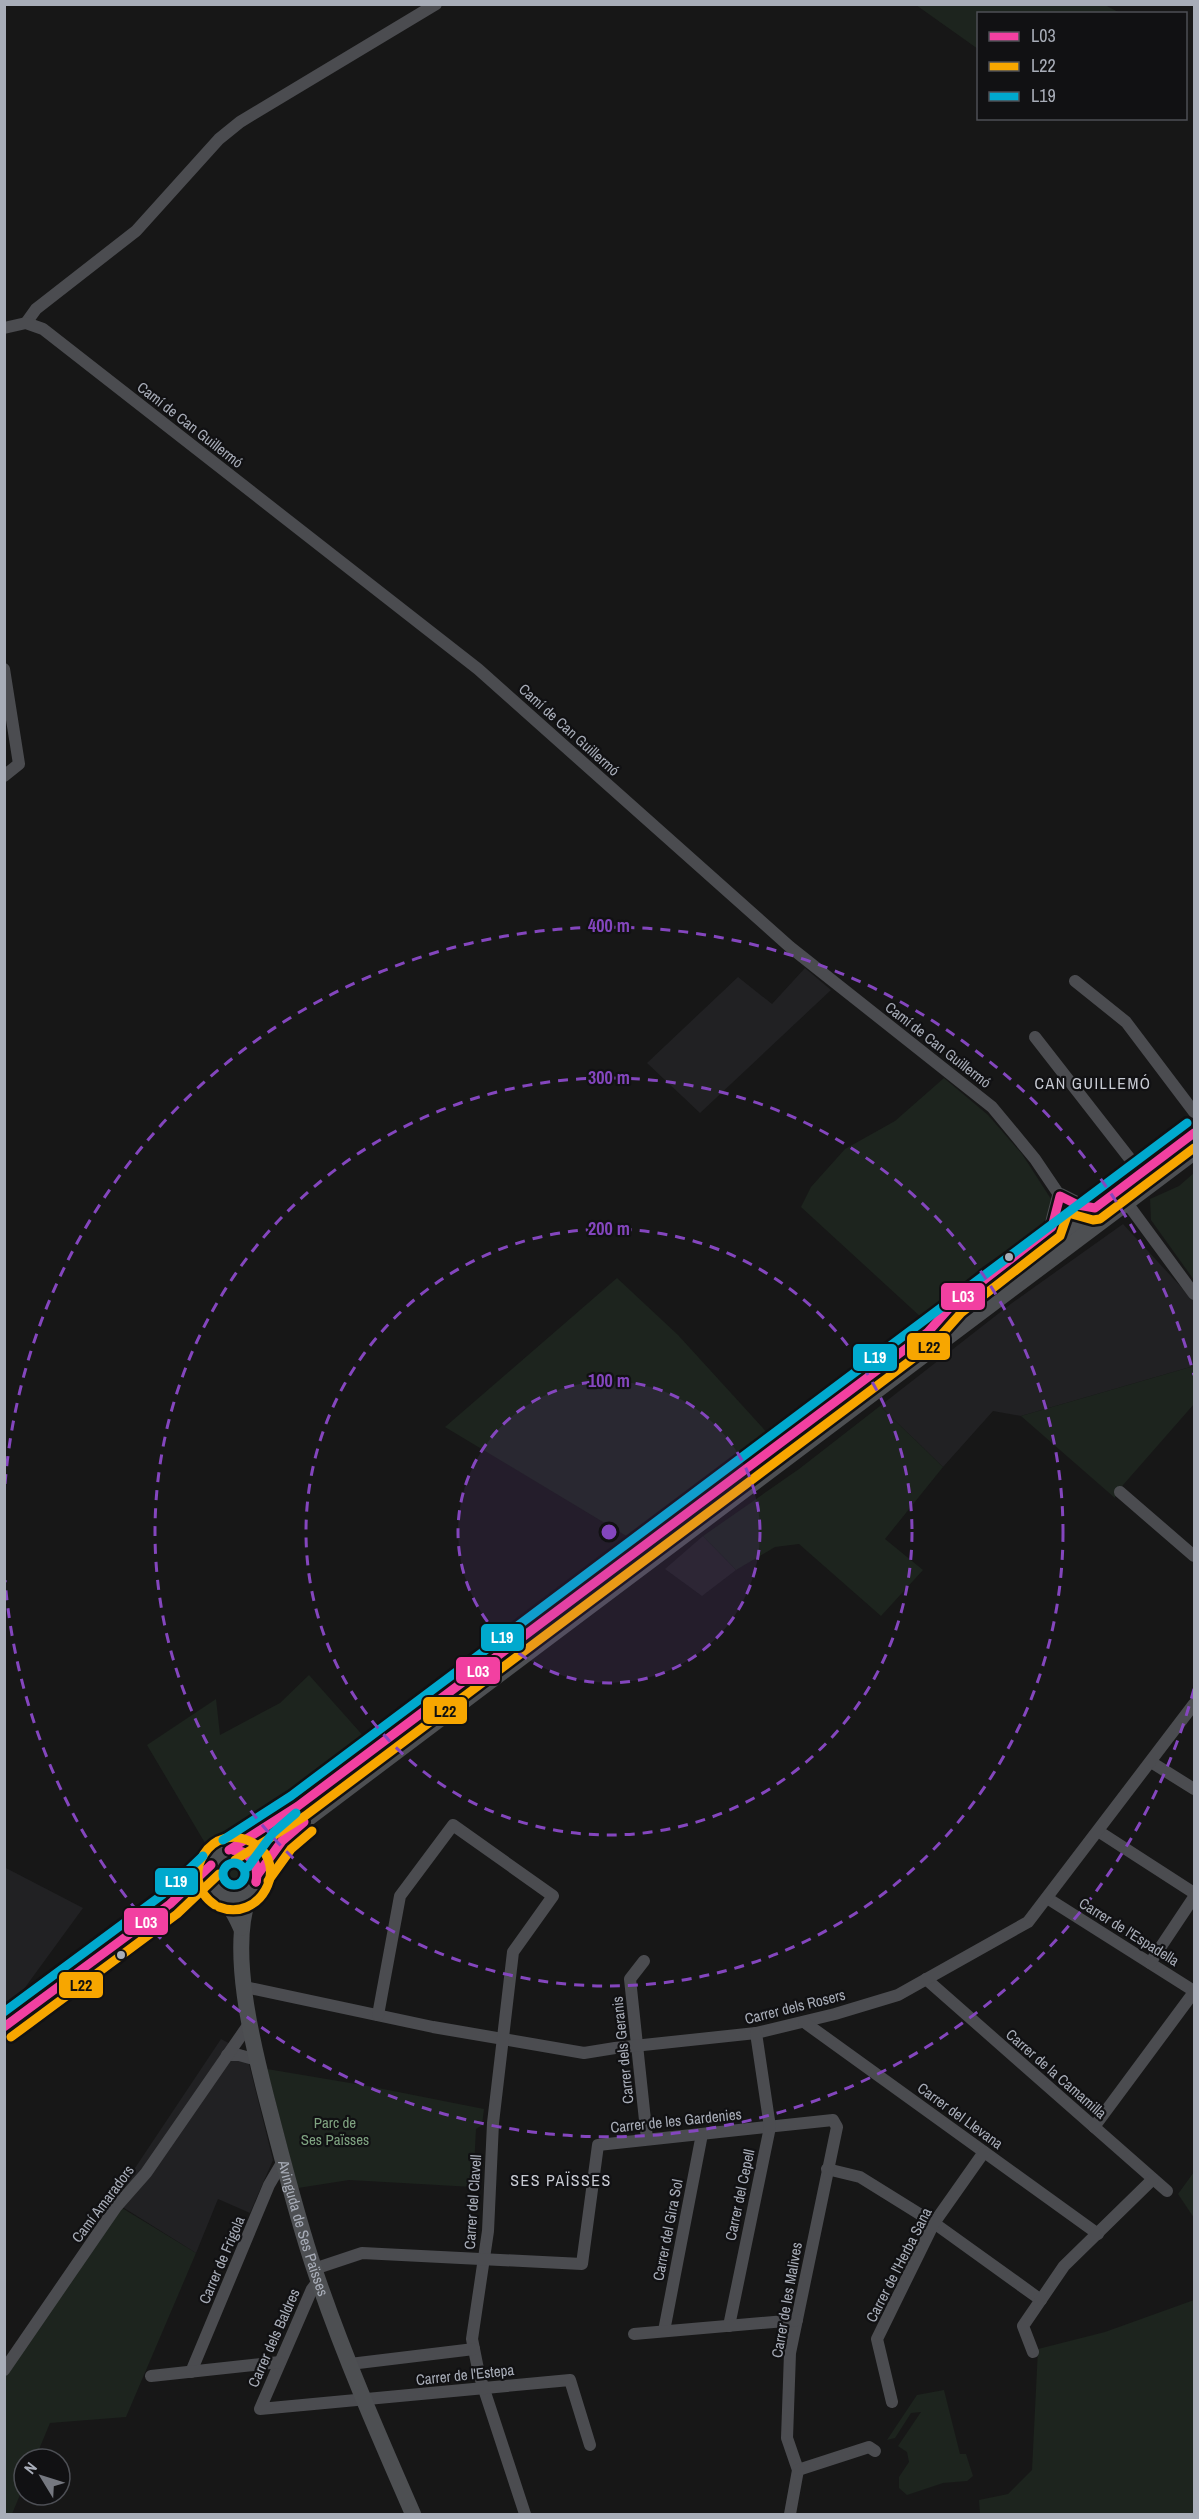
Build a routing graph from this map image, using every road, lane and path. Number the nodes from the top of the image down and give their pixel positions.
1 (436, 4) edge
2 (26, 323) junction
3 (4, 328) edge
4 (4, 669) edge
5 (4, 776) edge
6 (1075, 981) dead end
7 (1035, 1037) dead end
8 (1194, 1112) edge
9 (1194, 1133) edge
10 (1194, 1152) edge
11 (1141, 1173) junction
12 (1060, 1196) junction
13 (1127, 1203) junction
14 (1095, 1208) junction
15 (1194, 1294) edge
16 (928, 1332) junction
17 (1120, 1492) dead end
18 (1194, 1556) edge
19 (1194, 1704) edge
20 (1151, 1761) junction
21 (1194, 1789) edge
22 (1098, 1831) junction
23 (229, 1850) junction
24 (211, 1865) junction
25 (258, 1874) junction
26 (251, 1892) junction
27 (1194, 1895) edge
28 (222, 1896) junction
29 (1047, 1898) junction
30 (170, 1904) junction
31 (241, 1928) junction
32 (644, 1961) dead end
33 (1150, 1963) junction
34 (926, 1979) junction
35 (245, 1987) junction
36 (1194, 1992) edge
37 (378, 2015) junction
38 (804, 2022) junction
39 (249, 2024) junction
40 (4, 2027) edge
41 (756, 2034) junction
42 (501, 2039) junction
43 (639, 2046) junction
44 (227, 2055) junction
45 (257, 2060) junction
46 (770, 2127) junction
47 (837, 2127) joint
48 (1094, 2127) junction
49 (702, 2134) junction
50 (647, 2139) junction
51 (984, 2152) junction
52 (283, 2162) junction
53 (827, 2169) junction
54 (1153, 2179) junction
55 (1167, 2191) dead end
56 (934, 2223) junction
57 (1098, 2234) junction
58 (484, 2259) junction
59 (316, 2275) junction
60 (1041, 2301) junction
61 (797, 2320) junction
62 (729, 2326) junction
63 (664, 2331) junction
64 (634, 2334) dead end
65 (474, 2349) junction
66 (1033, 2352) dead end
67 (280, 2362) junction
68 (350, 2364) junction
69 (4, 2370) edge
70 (191, 2372) junction
71 (151, 2376) dead end
72 (484, 2388) junction
73 (364, 2400) junction
74 (892, 2402) dead end
75 (260, 2409) joint
76 (590, 2445) dead end
77 (875, 2451) dead end
78 (798, 2470) junction
79 (413, 2514) edge
80 (525, 2514) edge
81 (790, 2514) edge

1 - 2 street
2 - 3 street
2 - 12 street, Camí de Can Guillermó
4 - 5 street
6 - 8 street
7 - 11 street
9 - 11 main road
10 - 13 main road
11 - 14 main road
12 - 14 main road
12 - 16 main road
13 - 15 street
13 - 25 main road
14 - 16 main road
16 - 23 main road
17 - 18 street
19 - 20 street, Carrer dels Rosers
20 - 21 street
20 - 22 street, Carrer dels Rosers
22 - 27 street
22 - 29 street, Carrer dels Rosers
23 - 24 main road
23 - 25 main road
24 - 28 main road
24 - 30 main road
25 - 26 main road
26 - 28 main road
26 - 31 main road, Avinguda de Ses Païsses
27 - 33 street
28 - 30 main road
28 - 31 main road, Avinguda de Ses Païsses
29 - 33 street, Carrer de l'Espadella
29 - 34 street, Carrer dels Rosers
30 - 40 main road
31 - 35 main road, Avinguda de Ses Païsses
32 - 43 street, Carrer dels Geranis
33 - 36 street, Carrer de l'Espadella
34 - 38 street, Carrer dels Rosers
34 - 48 street, Carrer de la Camamilla
35 - 37 street, Carrer dels Rosers
35 - 39 main road, Avinguda de Ses Païsses
36 - 48 street
37 - 42 street, Carrer dels Rosers
37 - 42 street, Carrer del Clavell
38 - 41 street, Carrer dels Rosers
38 - 51 street, Carrer del Llevana
39 - 44 street, Camí Amaradors
39 - 45 main road, Avinguda de Ses Païsses
41 - 43 street, Carrer dels Rosers
41 - 46 street, Carrer del Cepell
42 - 43 street, Carrer dels Rosers
42 - 58 street, Carrer del Clavell
43 - 50 street, Carrer dels Geranis
44 - 45 street
44 - 69 street, Camí Amaradors
45 - 52 main road, Avinguda de Ses Païsses
46 - 47 street, Carrer de les Gardenies
46 - 49 street, Carrer de les Gardenies
46 - 62 street, Carrer del Cepell
47 - 53 street, Carrer de les Malives
48 - 54 street, Carrer de la Camamilla
49 - 50 street, Carrer de les Gardenies
49 - 63 street, Carrer del Gira Sol
50 - 58 street, Carrer de les Gardenies
51 - 56 street, Carrer de l'Herba Sana
51 - 57 street, Carrer del Llevana
52 - 59 main road, Avinguda de Ses Païsses
52 - 70 street, Carrer de Frigola
53 - 56 street
53 - 61 street, Carrer de les Malives
54 - 55 street, Carrer de la Camamilla
54 - 57 street
56 - 60 street
56 - 74 street, Carrer de l'Herba Sana
57 - 60 street
58 - 59 street
58 - 65 street, Carrer del Clavell
59 - 67 street, Carrer dels Baldres
59 - 68 main road, Avinguda de Ses Païsses
60 - 66 street
61 - 62 street
61 - 78 street, Carrer de les Malives
62 - 63 street
63 - 64 street
65 - 68 street
65 - 72 street, Carrer del Clavell
67 - 70 street
67 - 75 street, Carrer dels Baldres
68 - 73 main road, Avinguda de Ses Païsses
70 - 71 street
72 - 73 street, Carrer de l'Estepa
72 - 76 street, Carrer de l'Estepa
72 - 80 street, Carrer del Clavell
73 - 75 street, Carrer de l'Estepa
73 - 79 main road, Avinguda de Ses Païsses
77 - 78 street
78 - 81 street, Carrer de les Malives

